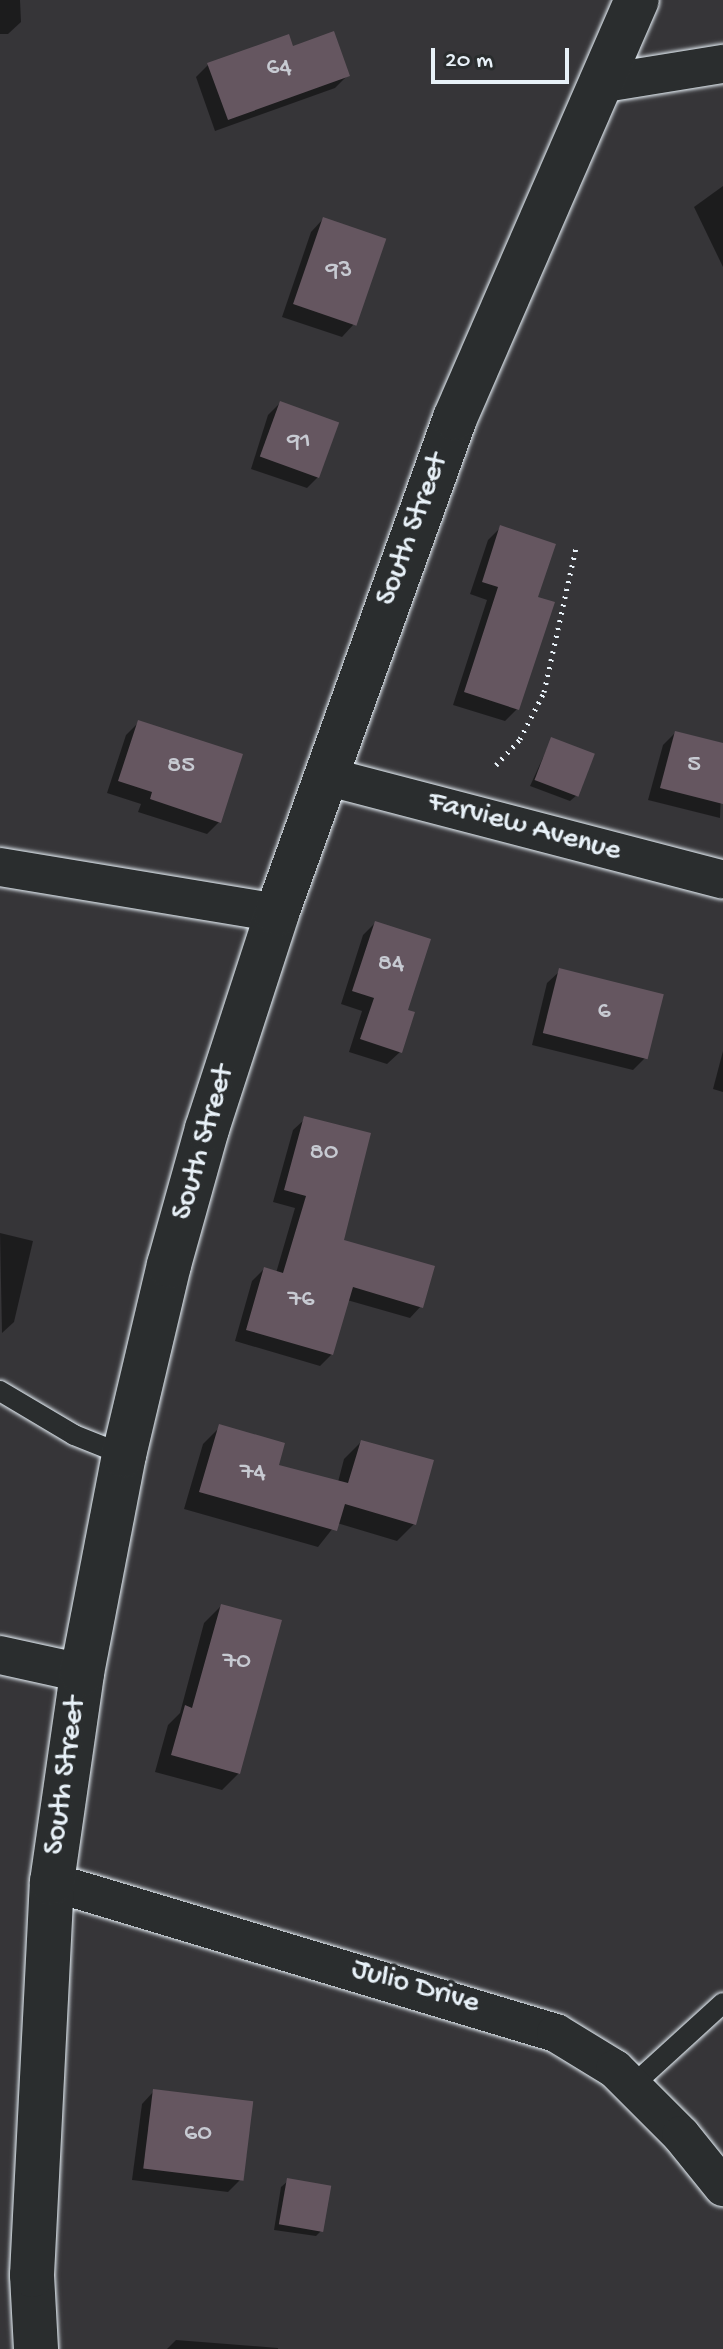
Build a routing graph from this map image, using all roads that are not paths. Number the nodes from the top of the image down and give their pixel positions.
1 (637, 0) edge
2 (723, 64) edge
3 (599, 84) junction
4 (325, 776) junction
5 (0, 867) edge
6 (723, 880) edge
7 (277, 913) junction
8 (0, 1391) edge
9 (124, 1455) junction
10 (0, 1655) edge
11 (82, 1673) junction
12 (52, 1882) junction
13 (723, 2003) edge
14 (632, 2086) junction
15 (723, 2187) edge
16 (36, 2349) edge

1 - 3 street, South Street
2 - 3 street
3 - 4 street, South Street
4 - 6 street, Farview Avenue
4 - 7 street, South Street
5 - 7 street
7 - 9 street, South Street
8 - 9 lane
9 - 11 street, South Street
10 - 11 street
11 - 12 street, South Street
12 - 14 street, Julio Drive
12 - 16 street, South Street
13 - 14 lane
14 - 15 street, Julio Drive

